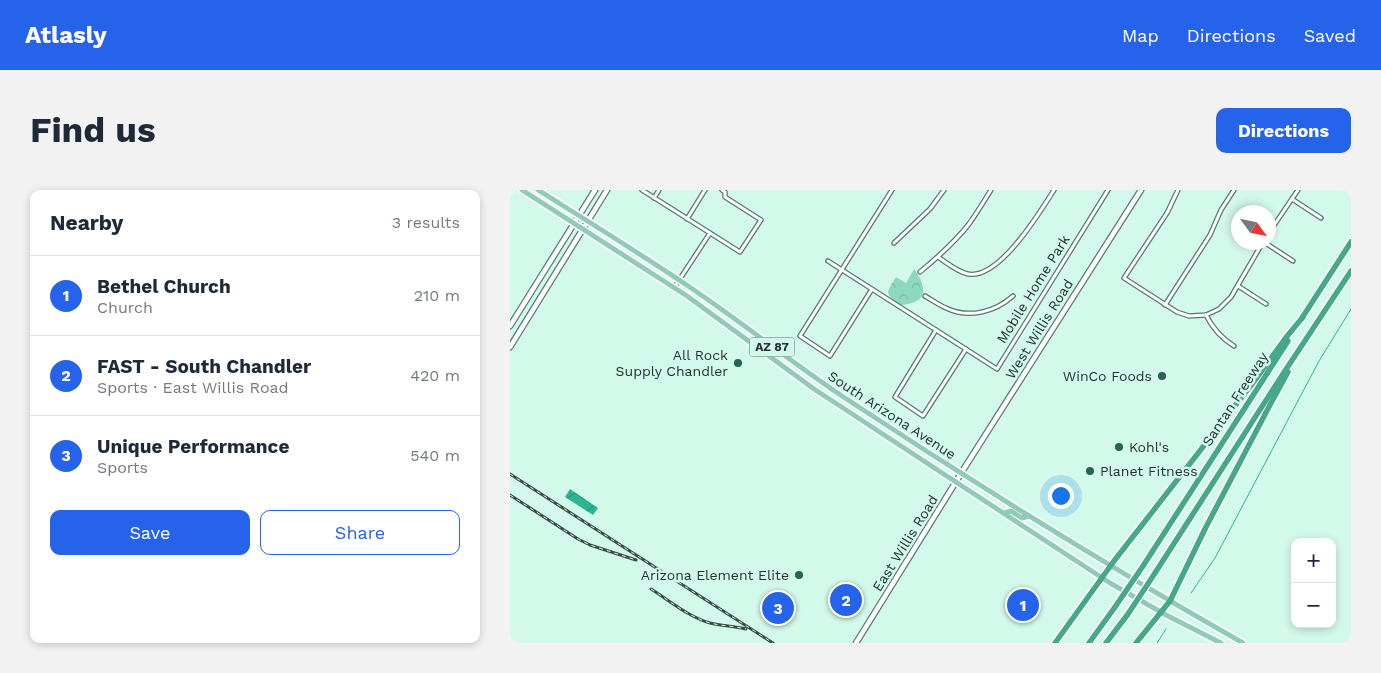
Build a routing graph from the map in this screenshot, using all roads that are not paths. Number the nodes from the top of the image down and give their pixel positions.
1 (522, 190) edge
2 (538, 190) edge
3 (595, 190) edge
4 (607, 190) edge
5 (642, 190) edge
6 (659, 190) edge
7 (705, 190) edge
8 (722, 190) edge
9 (892, 190) edge
10 (944, 190) edge
11 (991, 190) edge
12 (1054, 190) edge
13 (1108, 190) edge
14 (1141, 190) edge
15 (1178, 190) edge
16 (1234, 190) edge
17 (1298, 190) edge
18 (654, 198) junction
19 (1292, 199) junction
20 (579, 216) junction
21 (687, 218) junction
22 (1321, 218) dead end
23 (588, 221) junction
24 (1276, 222) edge
25 (574, 223) junction
26 (583, 229) junction
27 (710, 233) junction
28 (1351, 242) edge
29 (894, 243) dead end
30 (1259, 250) edge
31 (1276, 250) edge
32 (938, 257) junction
33 (828, 261) dead end
34 (1293, 261) dead end
35 (841, 270) junction
36 (1351, 271) edge
37 (920, 272) dead end
38 (679, 280) junction
39 (1238, 286) junction
40 (674, 288) junction
41 (872, 289) junction
42 (925, 296) dead end
43 (1013, 296) dead end
44 (1266, 304) dead end
45 (1165, 305) junction
46 (1206, 315) junction
47 (1303, 317) junction
48 (510, 326) edge
49 (936, 330) junction
50 (510, 334) edge
51 (516, 337) junction
52 (1307, 338) junction
53 (1234, 346) dead end
54 (510, 347) edge
55 (966, 349) junction
56 (961, 473) junction
57 (956, 481) junction
58 (1004, 512) junction
59 (1029, 516) junction
60 (1110, 566) junction
61 (1103, 577) junction
62 (1170, 601) junction
63 (1161, 612) junction
64 (856, 643) edge
65 (1055, 643) edge
66 (1089, 643) edge
67 (1106, 643) edge
68 (1136, 643) edge
69 (1221, 643) edge
70 (1243, 643) edge

1 - 25 main road, South Arizona Avenue / AZ 87
2 - 20 main road, South Arizona Avenue / AZ 87
3 - 20 street
4 - 23 street
5 - 18 street
6 - 18 street
7 - 21 street
8 - 27 street
9 - 35 street
10 - 29 street
11 - 32 street
12 - 32 street
13 - 55 street, Mobile Home Park
14 - 56 street, West Willis Road
15 - 45 street
16 - 45 street
17 - 19 street
18 - 21 street
19 - 22 street
19 - 24 street
20 - 23 main road, South Arizona Avenue / AZ 87
20 - 25 street
21 - 27 street
23 - 26 street
23 - 38 main road, South Arizona Avenue / AZ 87
25 - 26 main road, South Arizona Avenue / AZ 87
25 - 48 street
26 - 40 main road, South Arizona Avenue / AZ 87
26 - 51 street
27 - 38 street
28 - 47 highway, Santan Freeway
30 - 39 street
31 - 34 street
32 - 37 street
33 - 35 street, Mobile Home Park
35 - 41 street, Mobile Home Park
35 - 41 street
36 - 52 highway, Santan Freeway
38 - 40 street
38 - 56 main road, South Arizona Avenue / AZ 87
39 - 44 street
39 - 46 street
40 - 57 main road, South Arizona Avenue / AZ 87
41 - 49 street, Mobile Home Park
42 - 43 street, Mobile Home Park
45 - 46 street
46 - 53 street
47 - 60 highway
47 - 66 highway, Santan Freeway, bridge
49 - 55 street, Mobile Home Park
49 - 55 street
50 - 51 street
51 - 54 street
52 - 62 highway
52 - 67 highway, Santan Freeway, bridge
56 - 57 street, West Willis Road
56 - 59 main road, South Arizona Avenue / AZ 87
57 - 58 main road, South Arizona Avenue / AZ 87
57 - 64 street, East Willis Road
58 - 59 main road
58 - 61 main road, South Arizona Avenue / AZ 87
59 - 60 main road, South Arizona Avenue / AZ 87
60 - 61 highway
60 - 62 main road, South Arizona Avenue / AZ 87
61 - 63 main road, South Arizona Avenue / AZ 87
61 - 65 highway
62 - 63 highway
62 - 70 main road, South Arizona Avenue / AZ 87
63 - 68 highway
63 - 69 main road, South Arizona Avenue / AZ 87

